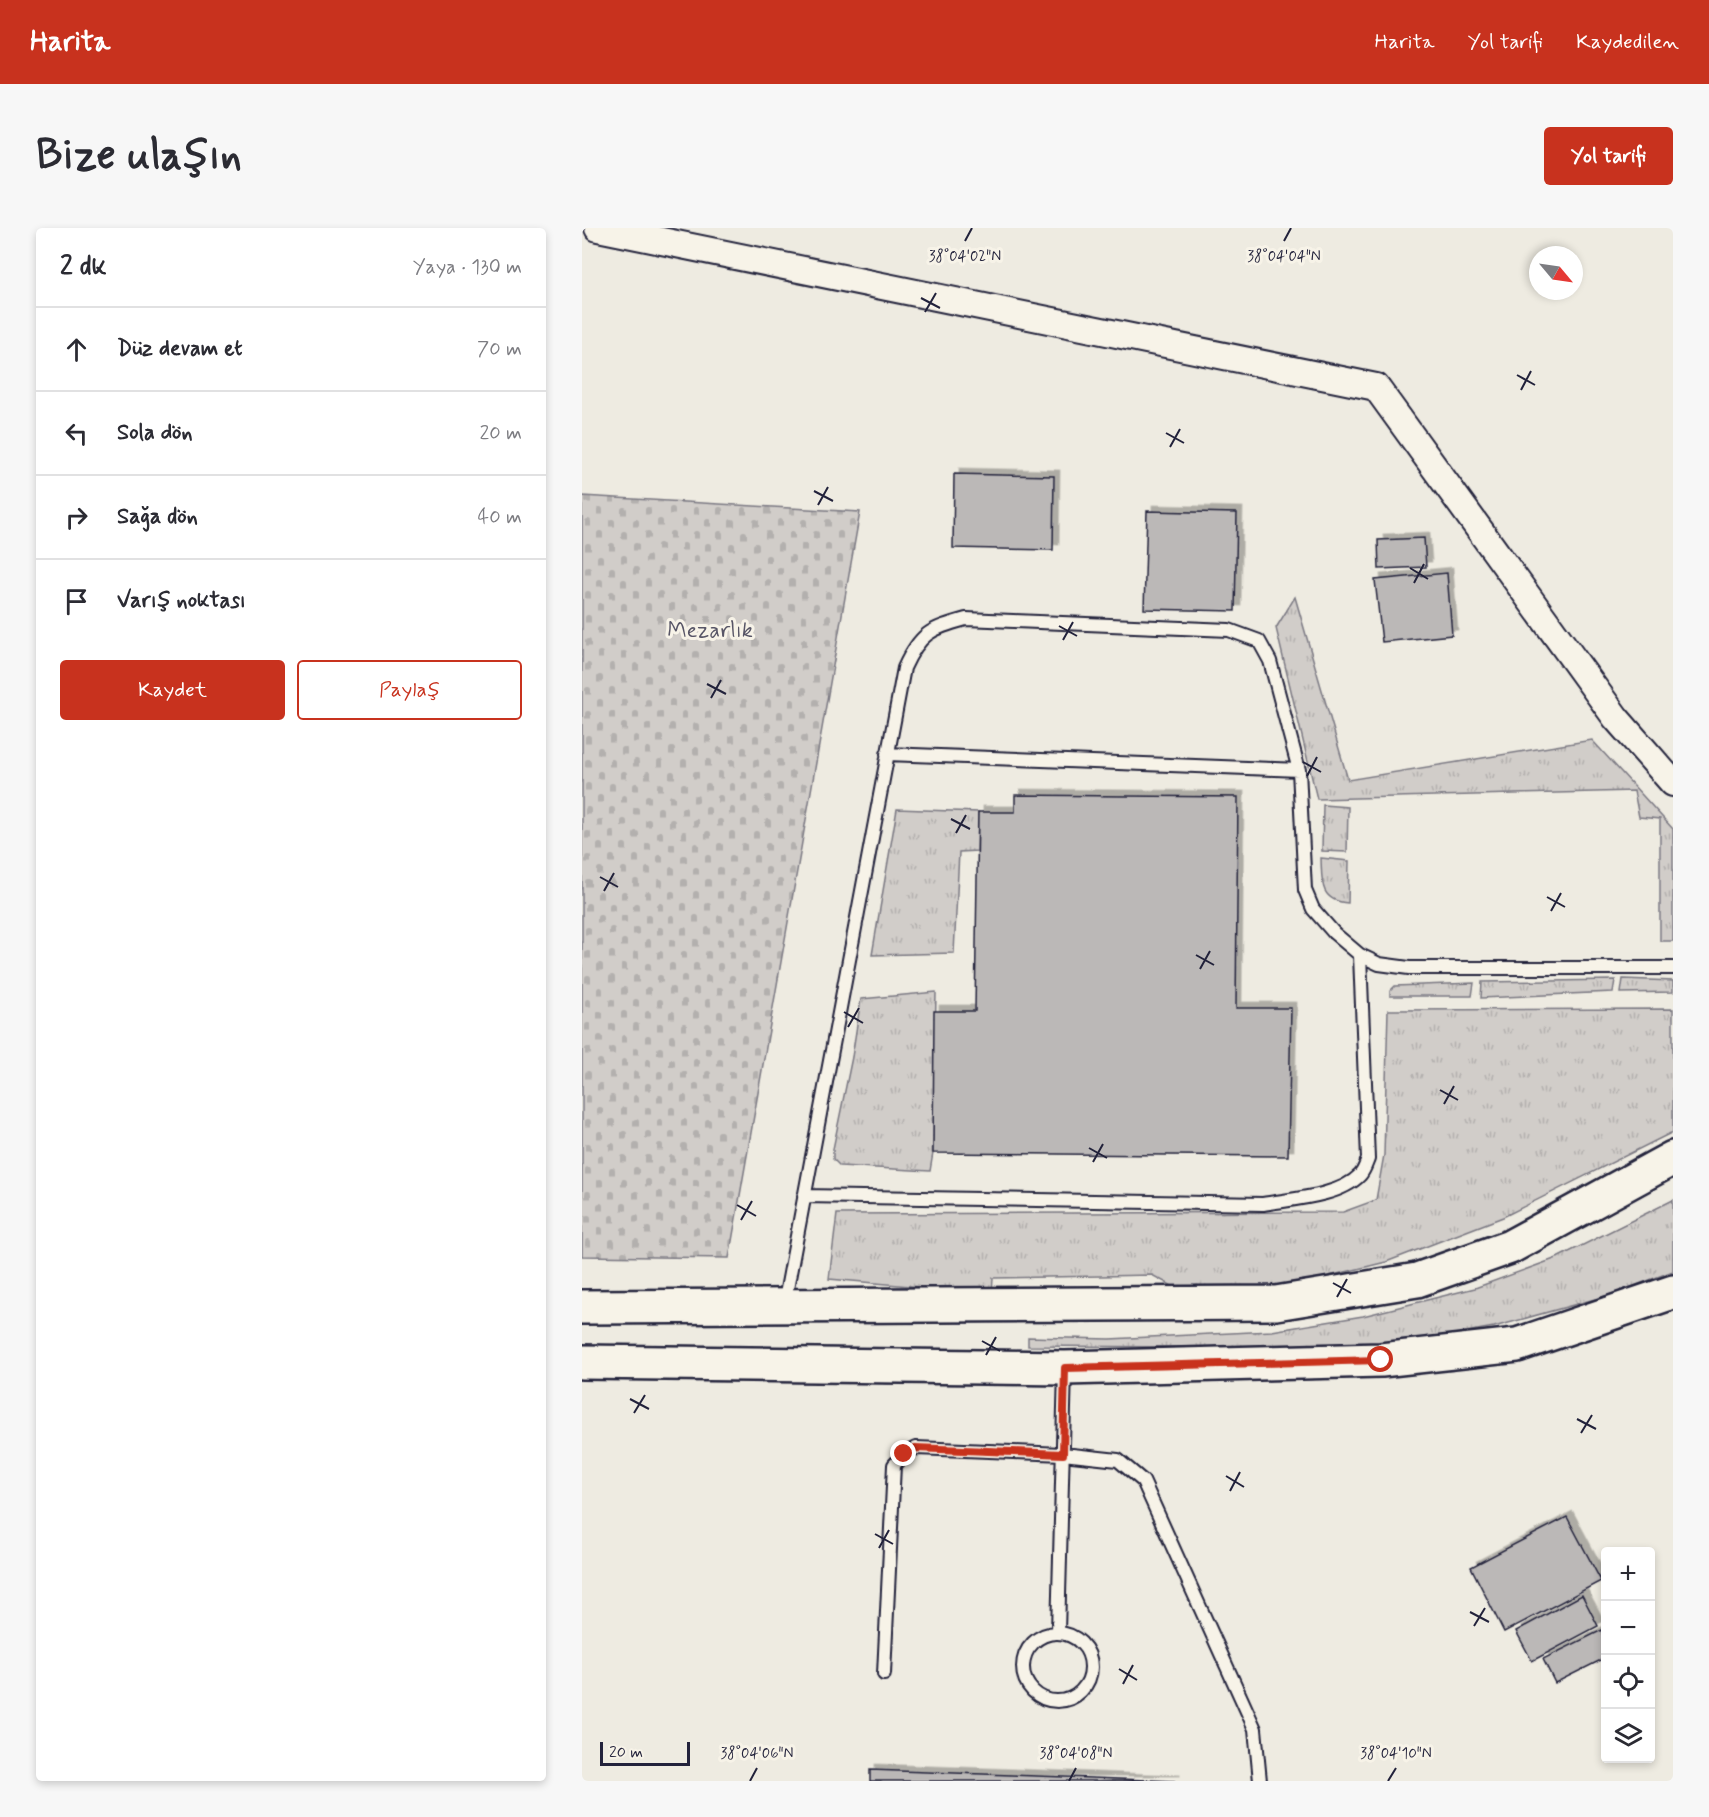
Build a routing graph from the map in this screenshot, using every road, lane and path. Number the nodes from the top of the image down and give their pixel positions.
1 (598, 228) edge
2 (888, 754) junction
3 (1299, 770) junction
4 (1673, 783) edge
5 (1360, 955) junction
6 (1673, 968) edge
7 (1673, 1158) edge
8 (804, 1196) junction
9 (1673, 1292) edge
10 (783, 1306) junction
11 (582, 1307) edge
12 (582, 1362) edge
13 (1065, 1368) junction
14 (1063, 1454) junction
15 (1058, 1632) junction
16 (884, 1674) dead end
17 (1260, 1781) edge

1 - 4 street
2 - 3 lane
2 - 3 lane
2 - 8 lane
3 - 5 lane
5 - 6 lane
5 - 8 lane
7 - 10 main road
8 - 10 lane
9 - 13 main road
10 - 11 main road
12 - 13 main road
13 - 14 lane
14 - 15 lane
14 - 16 lane
14 - 17 lane
15 - 15 lane

